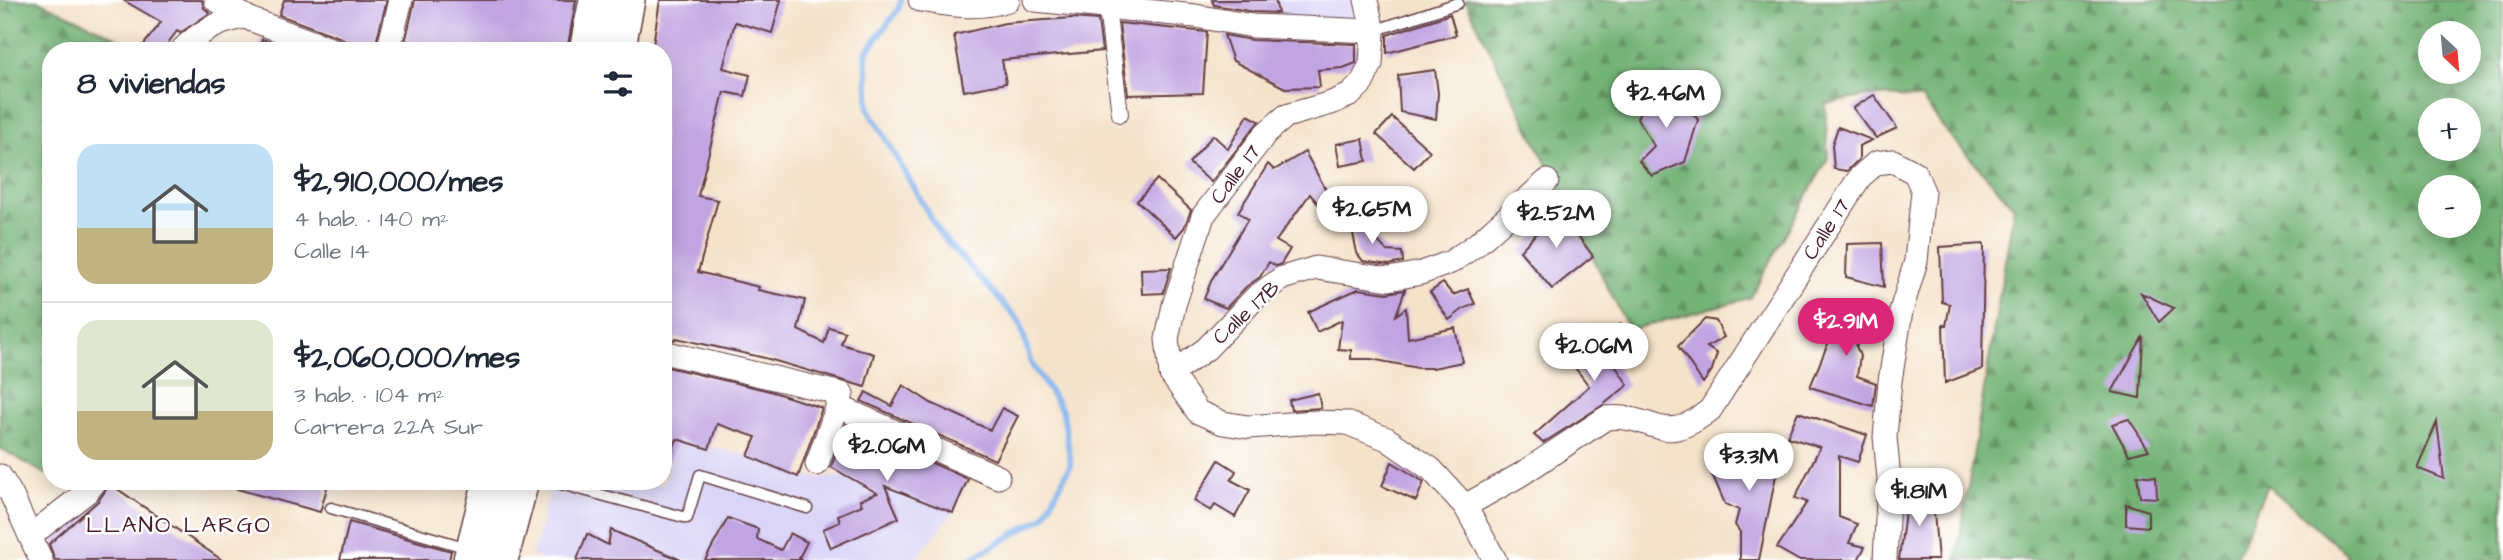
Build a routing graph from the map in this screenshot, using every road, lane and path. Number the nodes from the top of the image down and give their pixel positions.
1 (216, 0) edge
2 (401, 0) edge
3 (597, 0) edge
4 (627, 0) edge
5 (920, 0) edge
6 (1008, 0) edge
7 (1035, 0) edge
8 (1366, 0) edge
9 (1458, 3) dead end
10 (1107, 8) junction
11 (244, 17) junction
12 (1373, 30) junction
13 (189, 42) edge
14 (312, 42) edge
15 (389, 42) edge
16 (589, 42) edge
17 (619, 42) edge
18 (1120, 114) dead end
19 (1547, 181) dead end
20 (672, 354) edge
21 (1171, 374) junction
22 (839, 400) junction
23 (817, 464) dead end
24 (0, 476) edge
25 (998, 477) dead end
26 (89, 490) edge
27 (490, 490) edge
28 (516, 490) edge
29 (583, 490) edge
30 (1465, 506) junction
31 (331, 508) dead end
32 (807, 508) dead end
33 (31, 535) junction
34 (481, 557) edge
35 (41, 560) edge
36 (1495, 560) edge
37 (1885, 560) edge

1 - 11 street
2 - 15 street
3 - 16 main road
4 - 17 main road
5 - 6 street
7 - 10 street
8 - 12 street, Calle 17
9 - 12 lane
10 - 12 street
10 - 18 street
11 - 13 street
11 - 14 street
12 - 21 street, Calle 17
19 - 21 street, Calle 17B
20 - 22 street
21 - 30 street
22 - 23 street
22 - 25 street
24 - 33 street
26 - 33 street
27 - 34 main road
28 - 34 main road
29 - 32 lane
30 - 36 street
30 - 37 street, Calle 17
31 - 34 lane
33 - 35 street

